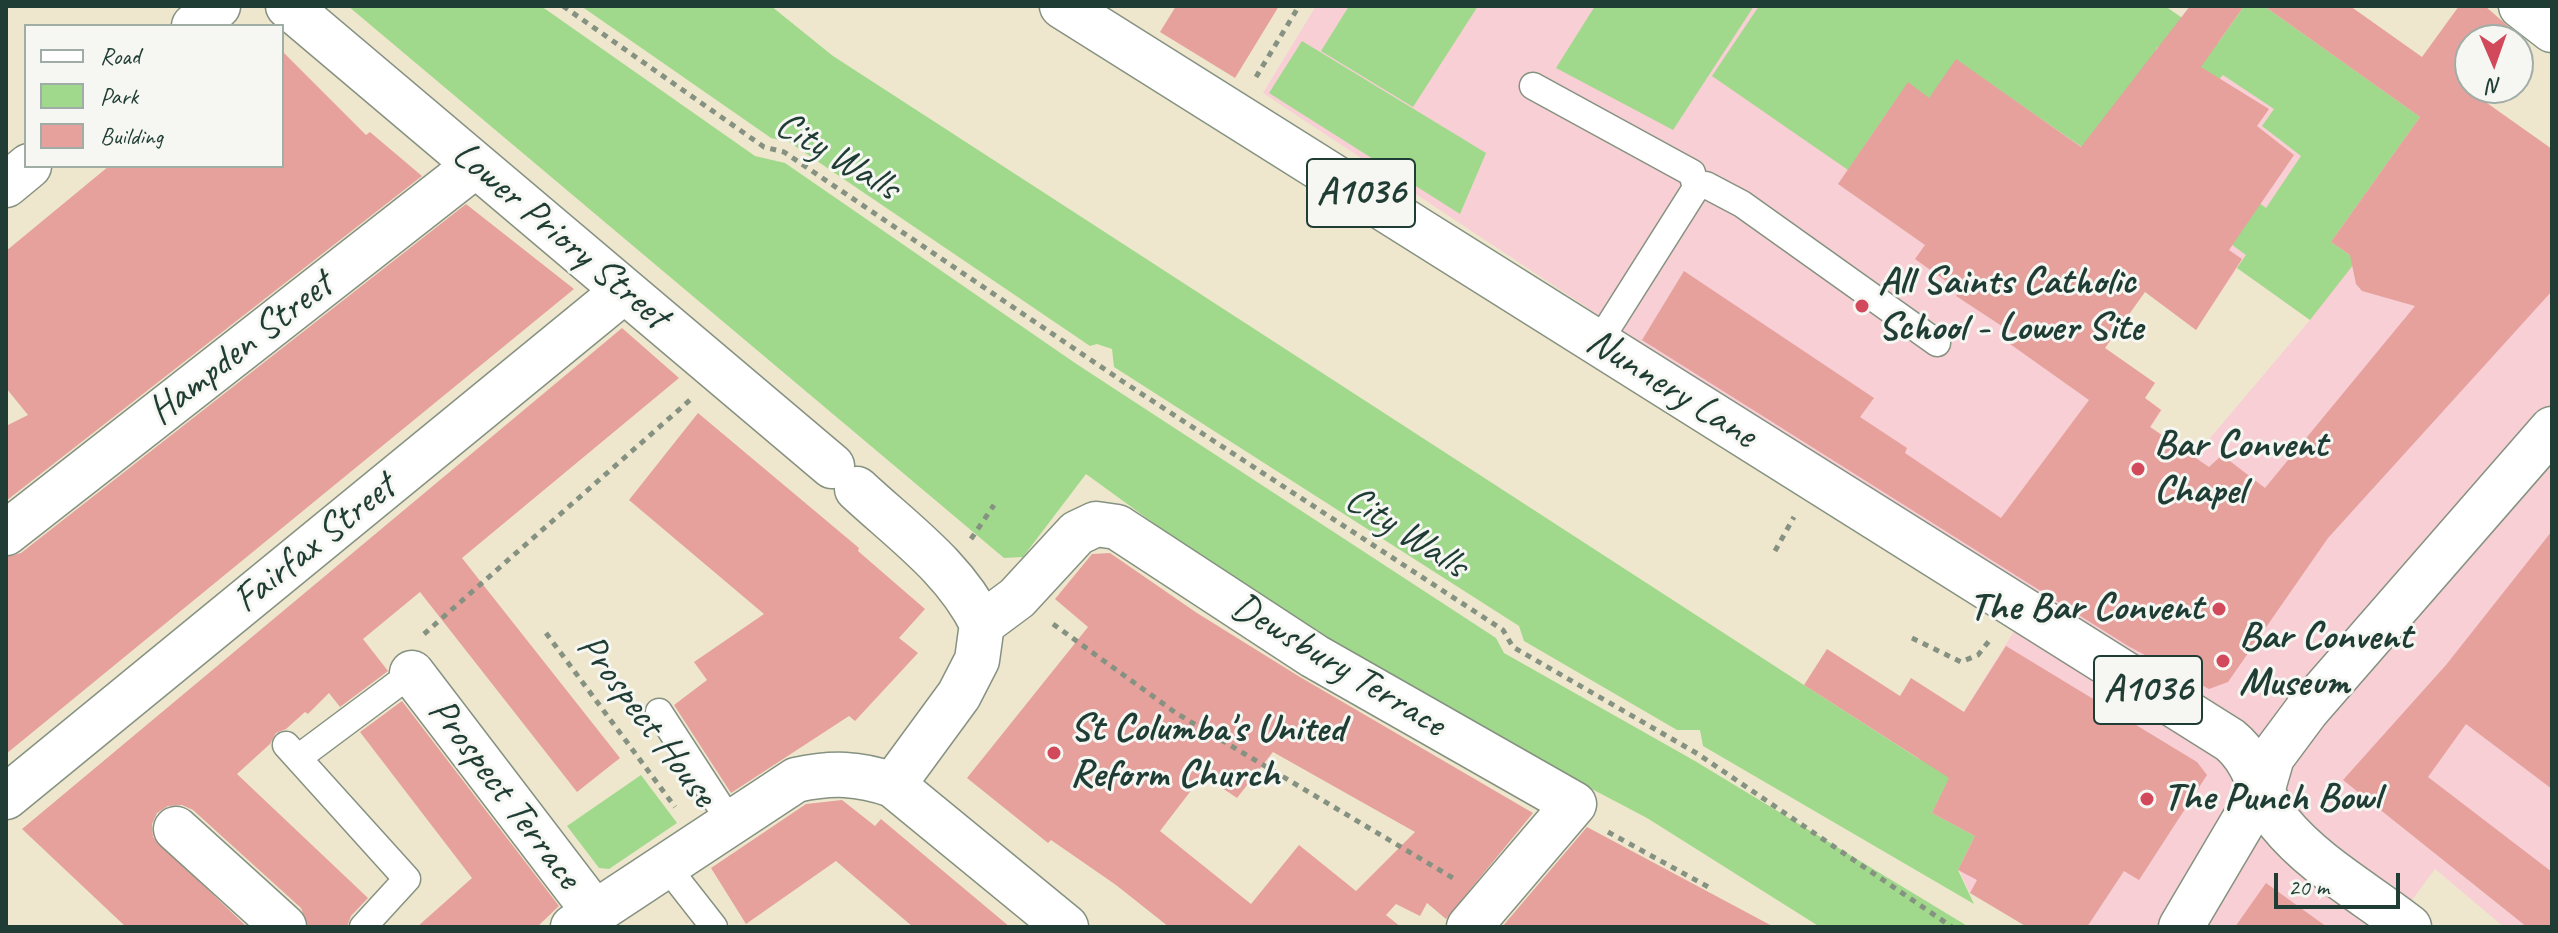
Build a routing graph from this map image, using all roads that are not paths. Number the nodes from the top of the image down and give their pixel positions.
1 (218, 6) edge
2 (288, 6) edge
3 (1062, 6) edge
4 (2521, 6) edge
5 (196, 24) edge
6 (2552, 30) edge
7 (1533, 86) dead end
8 (476, 165) junction
9 (27, 168) edge
10 (6, 185) edge
11 (1696, 188) junction
12 (624, 291) junction
13 (1598, 343) junction
14 (1937, 343) dead end
15 (2552, 429) edge
16 (6, 533) edge
17 (982, 624) junction
18 (413, 658) joint
19 (659, 712) dead end
20 (893, 785) junction
21 (2263, 788) junction
22 (6, 797) edge
23 (176, 829) dead end
24 (717, 833) junction
25 (667, 867) junction
26 (1481, 914) edge
27 (585, 921) edge
28 (284, 927) edge
29 (363, 927) edge
30 (714, 927) edge
31 (1066, 927) edge
32 (2181, 927) edge
33 (2409, 927) edge

1 - 5 street
2 - 8 street, Lower Priory Street
3 - 13 street, Nunnery Lane / A1036
4 - 6 street
7 - 11 lane
8 - 12 street, Lower Priory Street
8 - 16 street, Hampden Street
9 - 10 street
11 - 13 lane
11 - 14 lane
12 - 17 street, Lower Priory Street
12 - 22 street, Fairfax Street
13 - 21 street, Nunnery Lane / A1036
15 - 21 street
17 - 20 street
17 - 26 street, Dewsbury Terrace
18 - 27 street, Prospect Terrace
18 - 29 lane
19 - 24 lane
20 - 24 street
20 - 31 street
21 - 32 street
21 - 33 street, A1036
23 - 28 street
24 - 25 street
25 - 27 street
25 - 30 lane

